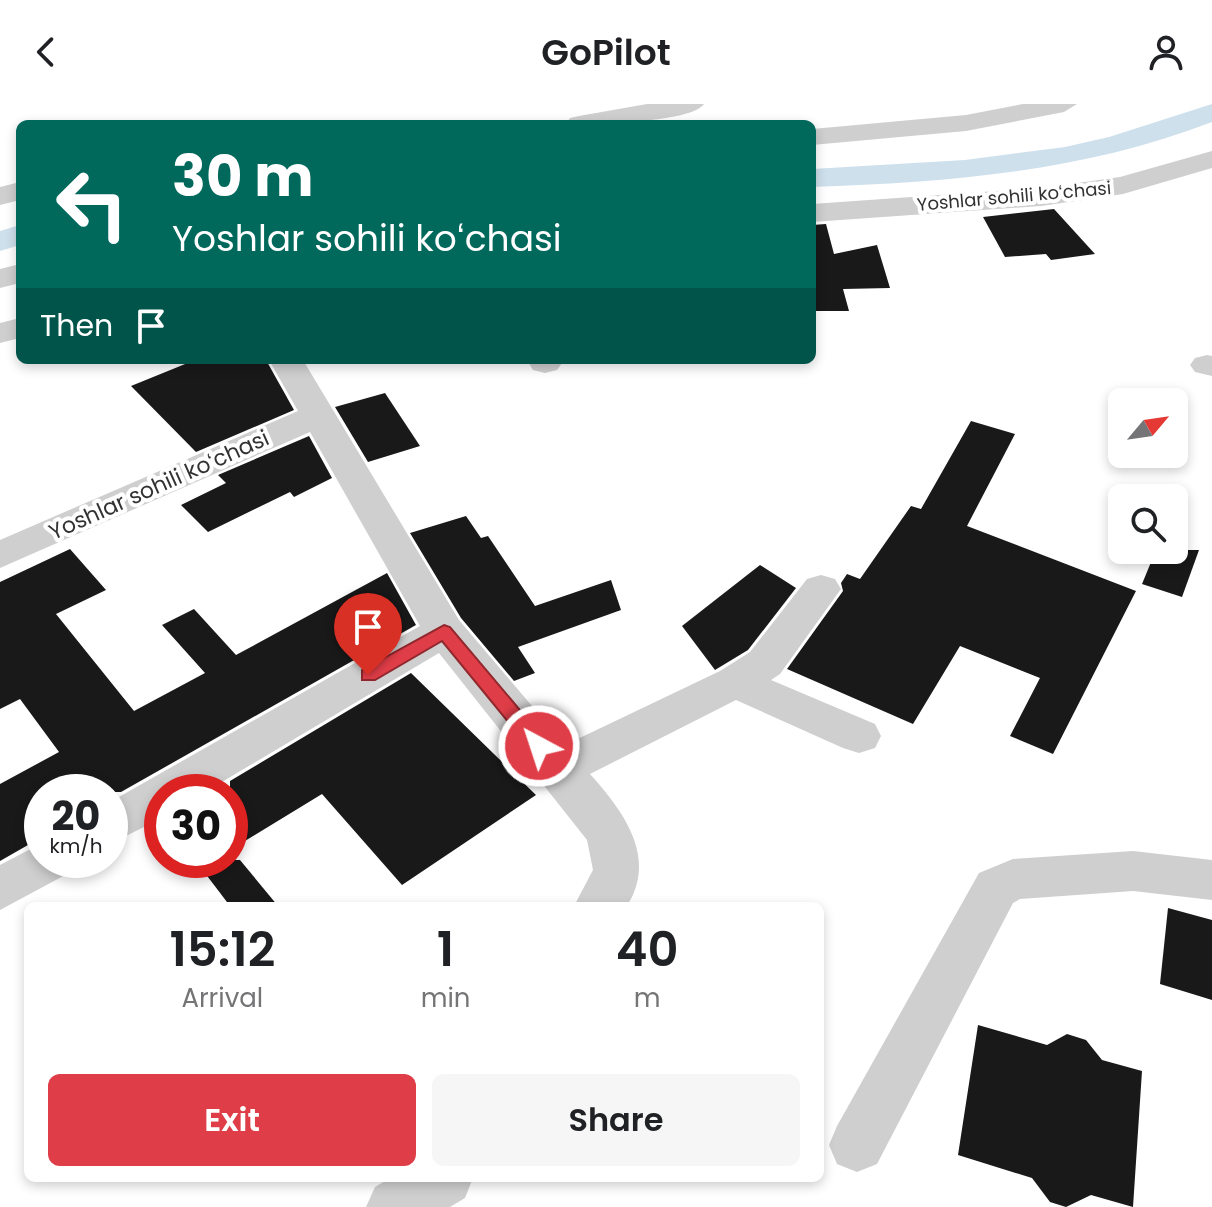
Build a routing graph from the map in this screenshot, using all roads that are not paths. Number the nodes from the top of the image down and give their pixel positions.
1 (691, 104) edge
2 (1064, 104) edge
3 (601, 120) edge
4 (816, 137) edge
5 (1212, 159) edge
6 (816, 213) edge
7 (288, 364) edge
8 (317, 416) junction
9 (0, 555) edge
10 (821, 589) dead end
11 (444, 631) junction
12 (735, 682) junction
13 (859, 736) dead end
14 (558, 769) junction
15 (197, 774) edge
16 (24, 875) edge
17 (1212, 880) edge
18 (0, 889) edge
19 (601, 902) edge
20 (857, 1145) dead end
21 (438, 1182) edge
22 (395, 1207) edge

1 - 3 street
2 - 4 street
5 - 6 street, Yoshlar sohili koʻchasi
7 - 8 street
8 - 9 street, Yoshlar sohili koʻchasi
8 - 11 street
10 - 12 street
11 - 14 street
11 - 15 street
12 - 13 street
12 - 14 street
14 - 19 street
16 - 18 street
17 - 20 street
21 - 22 street

